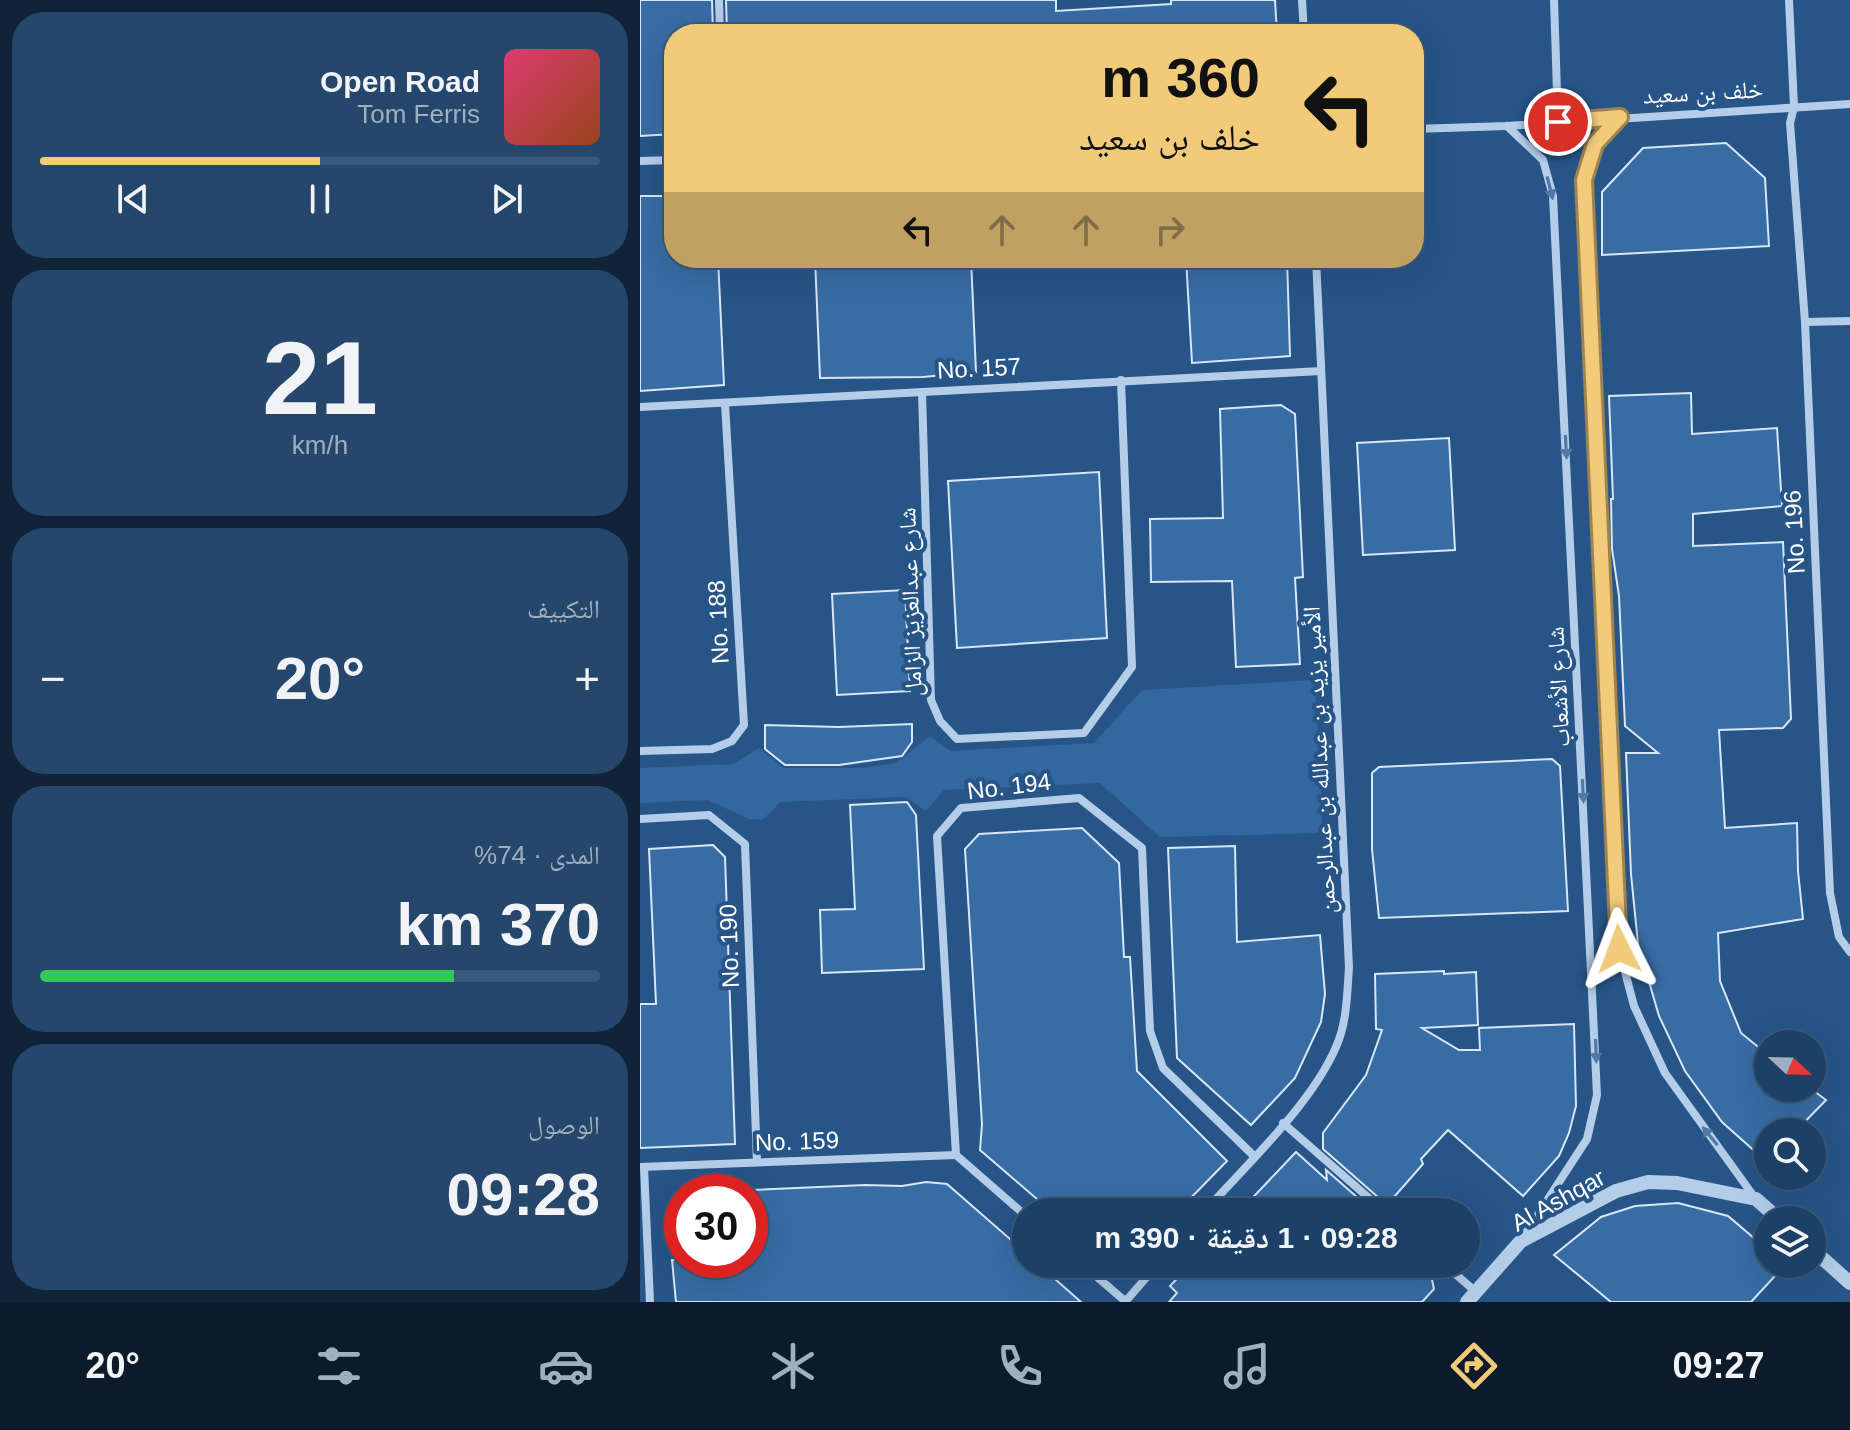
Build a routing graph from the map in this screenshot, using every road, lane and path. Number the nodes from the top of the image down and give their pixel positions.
1 (719, 0) edge
2 (1302, 0) edge
3 (1554, 0) edge
4 (1789, 0) edge
5 (720, 24) edge
6 (1303, 24) edge
7 (1850, 104) edge
8 (1794, 107) junction
9 (1620, 117) junction
10 (1558, 122) junction
11 (1507, 126) junction
12 (1424, 129) edge
13 (664, 160) edge
14 (640, 161) edge
15 (1316, 268) edge
16 (1850, 321) edge
17 (1805, 322) junction
18 (1321, 371) junction
19 (1121, 380) junction
20 (922, 392) junction
21 (725, 404) junction
22 (640, 407) edge
23 (640, 751) edge
24 (640, 819) edge
25 (1850, 952) edge
26 (1283, 1123) junction
27 (956, 1155) junction
28 (1254, 1156) junction
29 (757, 1162) junction
30 (642, 1167) edge
31 (1216, 1198) edge
32 (1369, 1198) edge
33 (1756, 1199) junction
34 (1012, 1204) edge
35 (1764, 1206) edge
36 (1521, 1241) junction
37 (1826, 1262) edge
38 (1098, 1278) edge
39 (1146, 1278) edge
40 (1455, 1278) edge
41 (1850, 1283) edge
42 (1471, 1297) edge
43 (650, 1302) edge
44 (1125, 1302) edge

1 - 5 street
2 - 6 street
3 - 10 street
4 - 8 street, No. 196
7 - 8 street, خلف بن سعيد
8 - 9 street, خلف بن سعيد
8 - 17 street, No. 196
9 - 10 street, خلف بن سعيد
33 -> 9 street, شارع الأشعاب
10 - 11 street, خلف بن سعيد
11 - 12 street, خلف بن سعيد
11 -> 36 street, شارع الأشعاب
13 - 14 street
15 - 18 street, الأمير يزيد بن عبدالله بن عبدالرحمن
16 - 17 street
17 - 25 street, No. 196
18 - 19 street, No. 157
18 - 26 street, الأمير يزيد بن عبدالله بن عبدالرحمن
19 - 20 street, No. 157
19 - 20 street, شارع عبدالعزيز الزامل
20 - 21 street, No. 157
21 - 22 street, No. 157
21 - 23 street, No. 188
24 - 29 street, No. 190
26 - 28 street, الأمير يزيد بن عبدالله بن عبدالرحمن
26 - 32 street
27 - 28 street, No. 194
27 - 29 street, No. 159
27 - 34 street
28 - 31 street, الأمير يزيد بن عبدالله بن عبدالرحمن
29 - 30 street, No. 159
30 - 43 street
33 - 35 street, Al Ashqar
33 - 36 street, Al Ashqar
36 - 42 street, Al Ashqar
37 - 41 street
38 - 44 street
39 - 44 street
40 - 42 street

